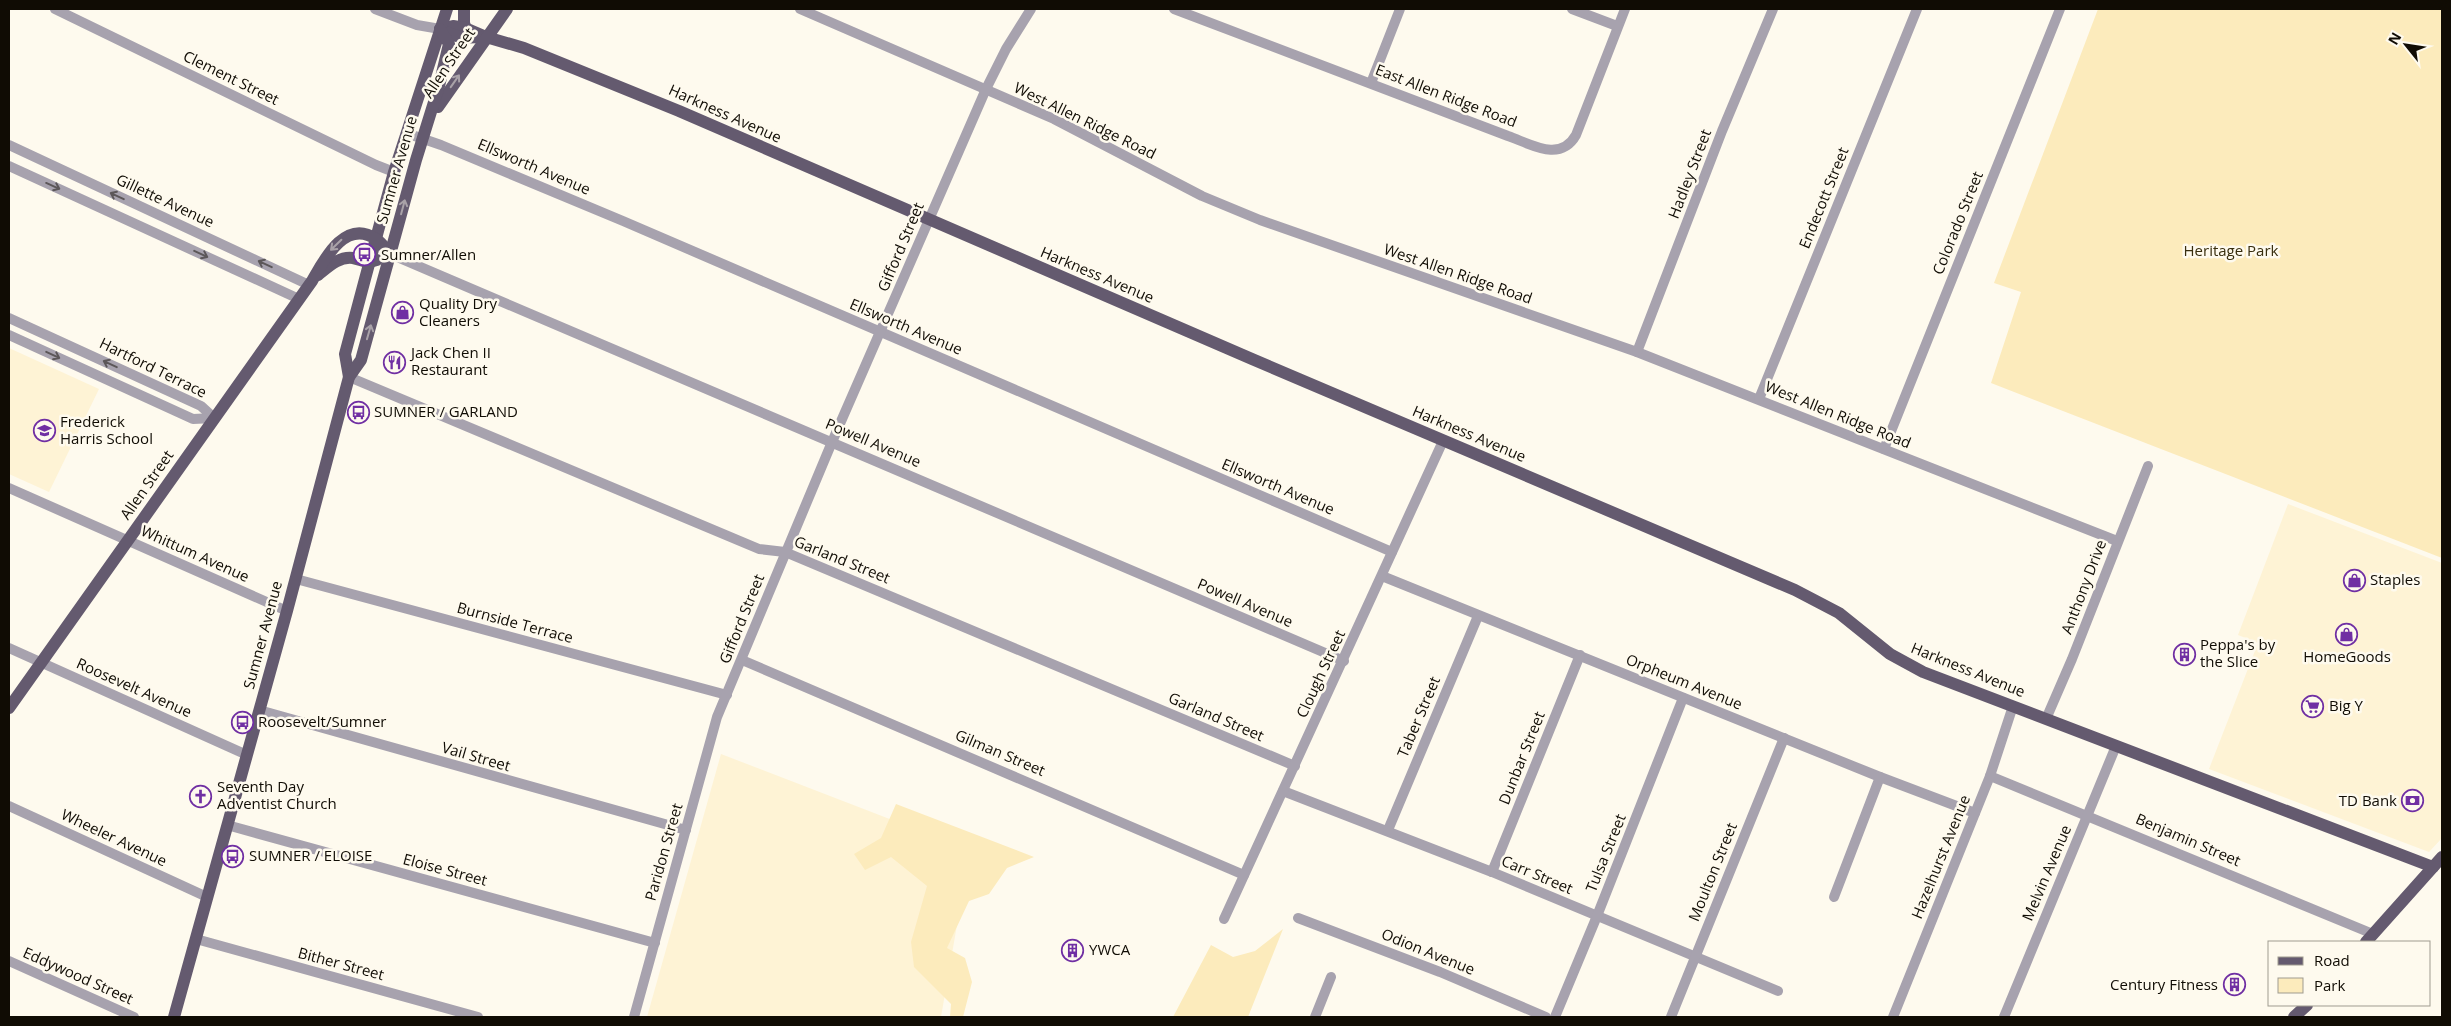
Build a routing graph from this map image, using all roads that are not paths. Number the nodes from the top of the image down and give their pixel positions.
1 (55, 9) edge
2 (375, 9) edge
3 (447, 9) edge
4 (464, 9) edge
5 (507, 9) edge
6 (800, 9) edge
7 (1031, 9) edge
8 (1174, 9) edge
9 (1400, 9) edge
10 (1572, 9) edge
11 (1625, 9) edge
12 (1773, 9) edge
13 (1917, 9) edge
14 (2060, 9) edge
15 (1617, 26) junction
16 (440, 29) junction
17 (467, 33) junction
18 (486, 37) junction
19 (1371, 83) junction
20 (986, 89) junction
21 (406, 133) junction
22 (423, 139) junction
23 (9, 145) edge
24 (9, 166) edge
25 (394, 172) junction
26 (83, 180) junction
27 (74, 196) junction
28 (928, 220) junction
29 (376, 239) junction
30 (390, 254) junction
31 (369, 263) junction
32 (310, 283) junction
33 (299, 299) junction
34 (9, 318) edge
35 (881, 333) junction
36 (9, 335) edge
37 (1637, 352) junction
38 (349, 377) junction
39 (1759, 399) junction
40 (214, 418) junction
41 (1443, 441) junction
42 (832, 442) junction
43 (1884, 449) junction
44 (2148, 466) dead end
45 (9, 488) edge
46 (127, 541) junction
47 (2117, 541) junction
48 (786, 552) junction
49 (1392, 552) junction
50 (1382, 576) junction
51 (296, 578) junction
52 (287, 611) junction
53 (1478, 616) junction
54 (9, 648) edge
55 (1580, 655) junction
56 (742, 660) junction
57 (1344, 661) junction
58 (42, 663) junction
59 (727, 695) junction
60 (1684, 698) junction
61 (2013, 706) junction
62 (9, 708) edge
63 (259, 710) junction
64 (2046, 719) junction
65 (1784, 738) junction
66 (2116, 746) junction
67 (247, 755) junction
68 (1295, 766) junction
69 (1990, 776) junction
70 (1880, 777) junction
71 (1283, 791) junction
72 (9, 806) edge
73 (1975, 813) junction
74 (2088, 815) junction
75 (227, 825) junction
76 (686, 830) junction
77 (1388, 830) junction
78 (2442, 858) edge
79 (2433, 867) junction
80 (1492, 872) junction
81 (1244, 875) junction
82 (208, 897) junction
83 (1834, 897) dead end
84 (1597, 916) junction
85 (1298, 918) dead end
86 (1224, 919) dead end
87 (2370, 938) edge
88 (196, 939) junction
89 (655, 943) junction
90 (1696, 956) junction
91 (9, 961) edge
92 (1332, 977) dead end
93 (1778, 991) dead end
94 (2306, 1006) edge
95 (2005, 1014) edge
96 (134, 1017) edge
97 (174, 1017) edge
98 (478, 1017) edge
99 (634, 1017) edge
100 (1315, 1017) edge
101 (1546, 1017) edge
102 (1555, 1017) edge
103 (1671, 1017) edge
104 (1894, 1017) edge
105 (2294, 1017) edge

1 - 25 street, Clement Street
2 - 16 street
3 - 16 main road, Sumner Avenue
4 - 17 main road
5 - 18 main road, Allen Street
6 - 20 street, West Allen Ridge Road
7 - 20 street, Gifford Street
8 - 19 street, East Allen Ridge Road
9 - 19 street
10 - 15 street
11 - 15 street, East Allen Ridge Road
12 - 37 street, Hadley Street
13 - 39 street, Endecott Street
14 - 43 street, Colorado Street
15 - 19 street, East Allen Ridge Road
16 - 17 main road
16 - 21 main road, Sumner Avenue
16 - 22 main road, Sumner Avenue
17 - 18 main road, Harkness Avenue
22 -> 18 main road, Allen Street
18 - 28 main road, Harkness Avenue
20 - 28 street, Gifford Street
20 - 37 street, West Allen Ridge Road
21 - 22 street, Ellsworth Avenue
21 - 25 main road, Sumner Avenue
30 -> 22 main road, Sumner Avenue
22 - 35 street, Ellsworth Avenue
23 - 26 street, Gillette Avenue
24 -> 27 street
25 - 29 main road, Sumner Avenue
26 - 27 street
32 -> 26 street, Gillette Avenue
27 -> 33 street
28 - 35 street, Gifford Street
28 - 41 main road, Harkness Avenue
29 - 30 main road
29 - 31 main road, Sumner Avenue
29 -> 32 main road, Allen Street
30 - 31 main road
38 -> 30 main road, Sumner Avenue
30 - 42 street, Powell Avenue
31 - 32 main road, Allen Street
31 - 38 main road, Sumner Avenue
32 - 33 main road, Allen Street
33 - 40 main road, Allen Street
40 -> 34 street, Hartford Terrace
35 - 42 street, Gifford Street
35 - 49 street, Ellsworth Avenue
36 -> 40 street, Hartford Terrace
37 - 39 street, West Allen Ridge Road
38 - 48 street, Garland Street
38 - 51 main road, Sumner Avenue
39 - 43 street, West Allen Ridge Road
40 - 46 main road, Allen Street
41 - 49 street, Clough Street
41 - 61 main road, Harkness Avenue
42 - 48 street, Gifford Street
42 - 57 street, Powell Avenue
43 - 47 street, West Allen Ridge Road
44 - 47 street, Anthony Drive
45 - 46 street, Whittum Avenue
46 - 52 street, Whittum Avenue
46 - 58 main road, Allen Street
47 - 64 street, Anthony Drive
48 - 56 street, Gifford Street
48 - 68 street, Garland Street
49 - 50 street, Clough Street
50 - 53 street, Orpheum Avenue
50 - 57 street, Clough Street
51 - 52 main road, Sumner Avenue
51 - 59 street, Burnside Terrace
52 - 63 main road, Sumner Avenue
53 - 55 street, Orpheum Avenue
53 - 77 street, Taber Street
54 - 58 street, Roosevelt Avenue
55 - 60 street, Orpheum Avenue
55 - 80 street, Dunbar Street
56 - 59 street, Gifford Street
56 - 81 street, Gilman Street
57 - 68 street, Clough Street
58 - 62 main road, Allen Street
58 - 67 street, Roosevelt Avenue
59 - 76 street, Paridon Street
60 - 65 street, Orpheum Avenue
60 - 84 street, Tulsa Street
61 - 64 main road, Harkness Avenue
61 - 69 street, Hazelhurst Avenue
63 - 67 main road, Sumner Avenue
63 - 76 street, Vail Street
64 - 66 main road, Harkness Avenue
65 - 70 street, Orpheum Avenue
65 - 90 street, Moulton Street
66 - 74 street, Melvin Avenue
66 - 79 main road, Harkness Avenue
67 - 75 main road, Sumner Avenue
68 - 71 street, Clough Street
69 - 73 street, Hazelhurst Avenue
69 - 74 street, Benjamin Street
70 - 73 street, Orpheum Avenue
70 - 83 street
71 - 77 street, Carr Street
71 - 81 street, Clough Street
72 - 82 street, Wheeler Avenue
73 - 104 street, Hazelhurst Avenue
74 - 87 street, Benjamin Street
74 - 95 street, Melvin Avenue
75 - 82 main road, Sumner Avenue
75 - 89 street, Eloise Street
76 - 89 street, Paridon Street
77 - 80 street, Carr Street
78 - 79 main road
79 - 87 main road
80 - 84 street, Carr Street
81 - 86 street, Clough Street
82 - 88 main road, Sumner Avenue
84 - 90 street, Carr Street
84 - 102 street, Tulsa Street
85 - 101 street, Odion Avenue
88 - 97 main road, Sumner Avenue
88 - 98 street, Bither Street
89 - 99 street, Paridon Street
90 - 93 street, Carr Street
90 - 103 street, Moulton Street
91 - 96 street, Eddywood Street
92 - 100 street
94 - 105 main road

